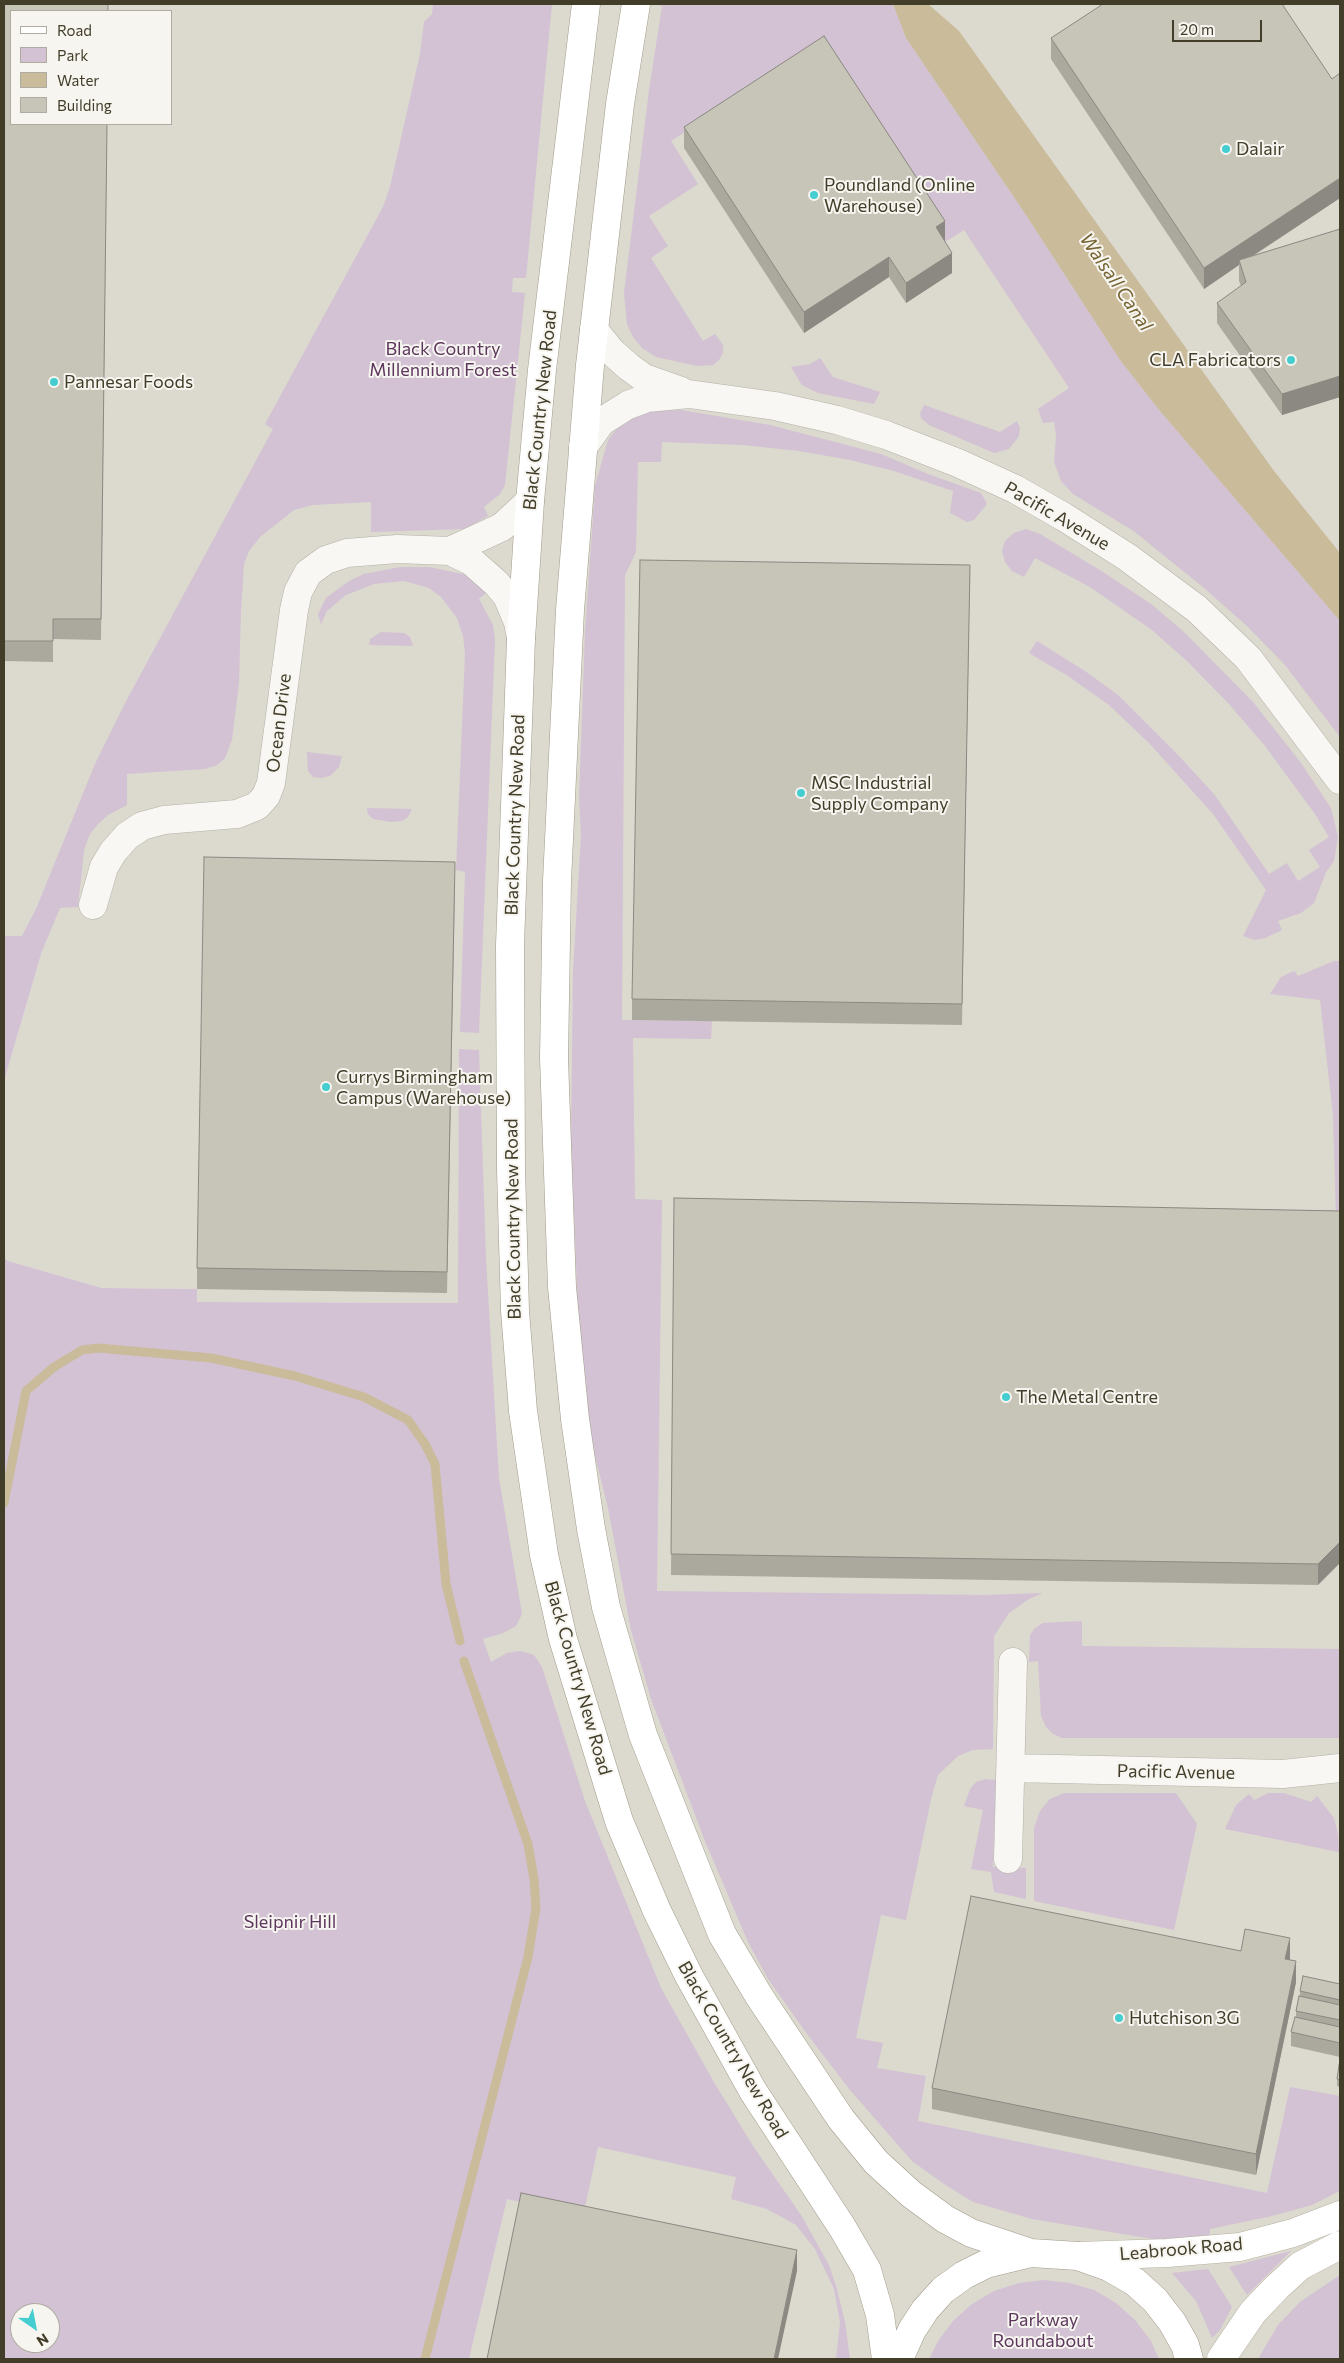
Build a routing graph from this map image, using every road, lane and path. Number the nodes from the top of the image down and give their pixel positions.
1 (586, 4) edge
2 (636, 4) edge
3 (594, 330) junction
4 (689, 394) junction
5 (583, 447) junction
6 (530, 501) junction
7 (450, 551) junction
8 (521, 639) junction
9 (1340, 780) edge
10 (93, 904) dead end
11 (1013, 1662) dead end
12 (1011, 1768) junction
13 (1340, 1768) edge
14 (1008, 1859) dead end
15 (1340, 2215) edge
16 (1340, 2245) edge
17 (1031, 2253) junction
18 (1078, 2256) junction
19 (886, 2359) edge
20 (899, 2359) edge
21 (1189, 2359) edge
22 (1222, 2359) edge

1 - 6 main road, Black Country New Road
2 - 3 main road
3 - 4 street, Pacific Avenue
3 - 5 main road
4 - 5 street, Pacific Avenue
4 - 9 street, Pacific Avenue
5 - 17 main road
6 - 7 street, Ocean Drive
6 - 8 main road, Black Country New Road
7 - 8 street, Ocean Drive
7 - 10 street, Ocean Drive
8 - 19 main road, Black Country New Road
11 - 12 street
12 - 13 street, Pacific Avenue
12 - 14 street
15 - 18 main road, Leabrook Road
16 - 22 main road
17 - 18 main road
17 - 20 main road
18 - 21 main road

